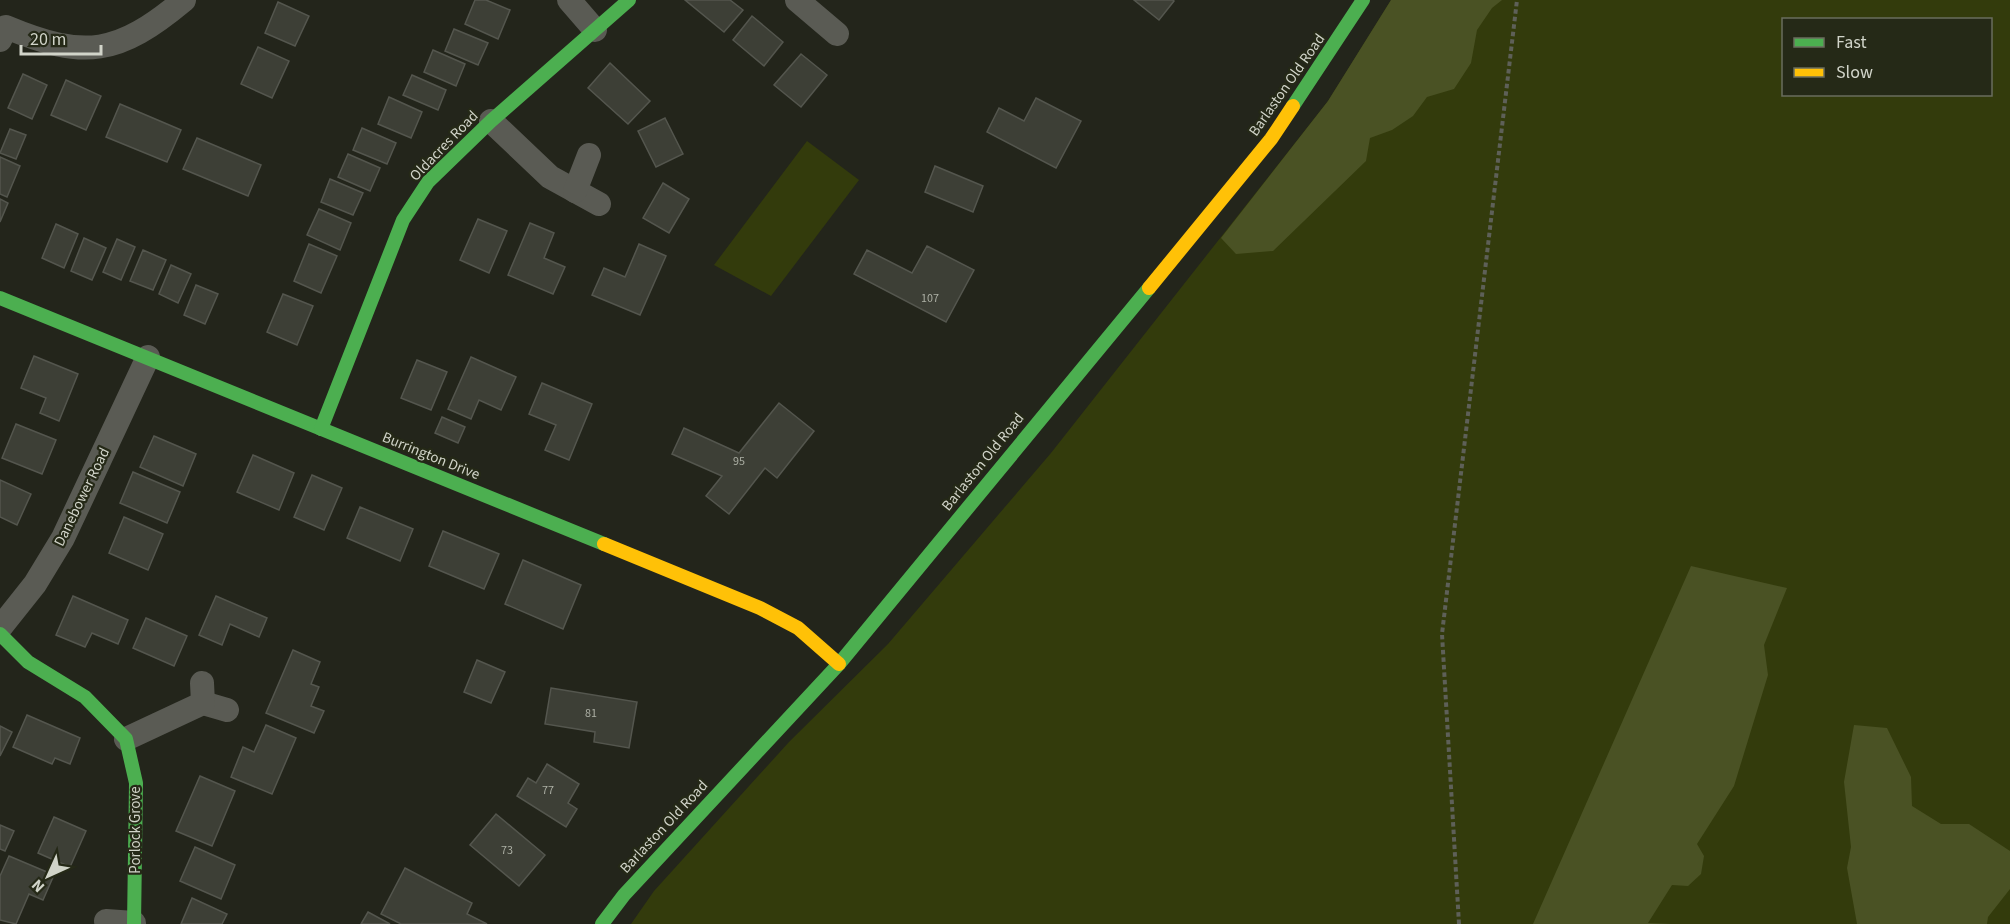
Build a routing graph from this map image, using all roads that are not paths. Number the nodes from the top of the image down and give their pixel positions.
1 (184, 0) edge
2 (569, 0) edge
3 (629, 0) edge
4 (1363, 0) edge
5 (812, 5) edge
6 (2, 30) edge
7 (595, 30) junction
8 (837, 34) dead end
9 (491, 121) junction
10 (589, 155) dead end
11 (575, 190) junction
12 (599, 204) dead end
13 (0, 298) edge
14 (148, 357) junction
15 (321, 429) junction
16 (0, 628) edge
17 (0, 634) edge
18 (839, 664) junction
19 (227, 710) dead end
20 (126, 739) junction
21 (106, 921) dead end
22 (134, 923) edge
23 (602, 924) edge

1 - 6 street
2 - 7 street
3 - 7 street, Oldacres Road
4 - 18 street, Barlaston Old Road
5 - 8 street
7 - 9 street, Oldacres Road
9 - 11 street
9 - 15 street, Oldacres Road
10 - 11 street
11 - 12 street
13 - 14 street, Burrington Drive
14 - 15 street, Burrington Drive
14 - 16 street, Danebower Road
15 - 18 street, Burrington Drive
17 - 20 street
18 - 23 street, Barlaston Old Road
19 - 20 street
20 - 22 street, Porlock Grove
21 - 22 street, Porlock Grove

